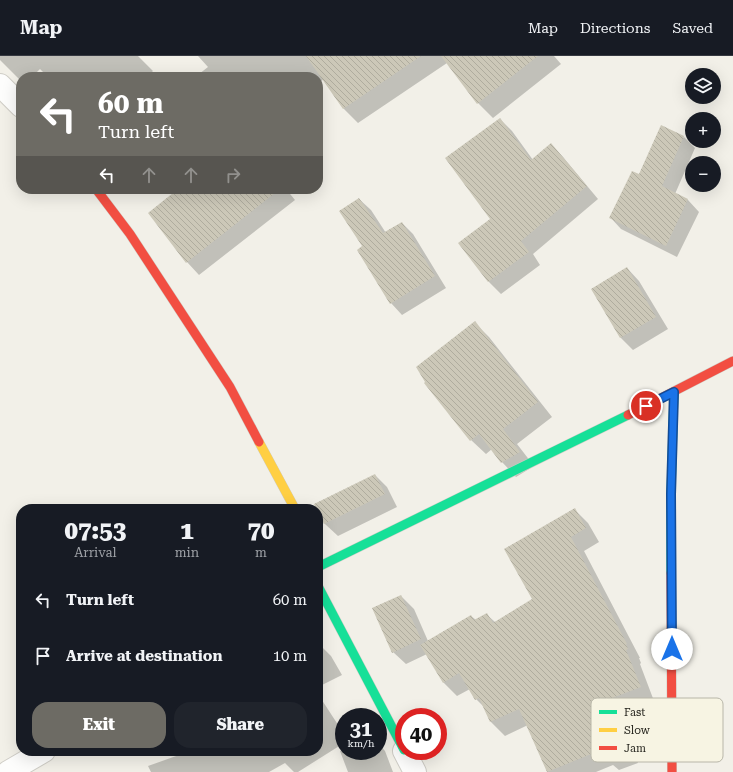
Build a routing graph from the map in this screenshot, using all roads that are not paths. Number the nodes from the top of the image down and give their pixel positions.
1 (0, 85) edge
2 (16, 101) edge
3 (100, 194) edge
4 (733, 361) edge
5 (674, 392) junction
6 (292, 504) edge
7 (323, 565) edge
8 (323, 596) edge
9 (672, 698) edge
10 (395, 734) edge
11 (35, 756) edge
12 (409, 760) edge
13 (672, 762) edge
14 (8, 772) edge
15 (415, 772) edge
16 (672, 772) edge

1 - 2 street
3 - 6 street
4 - 5 street
5 - 7 street
5 - 9 street
8 - 10 street
11 - 14 street
12 - 15 street
13 - 16 street

